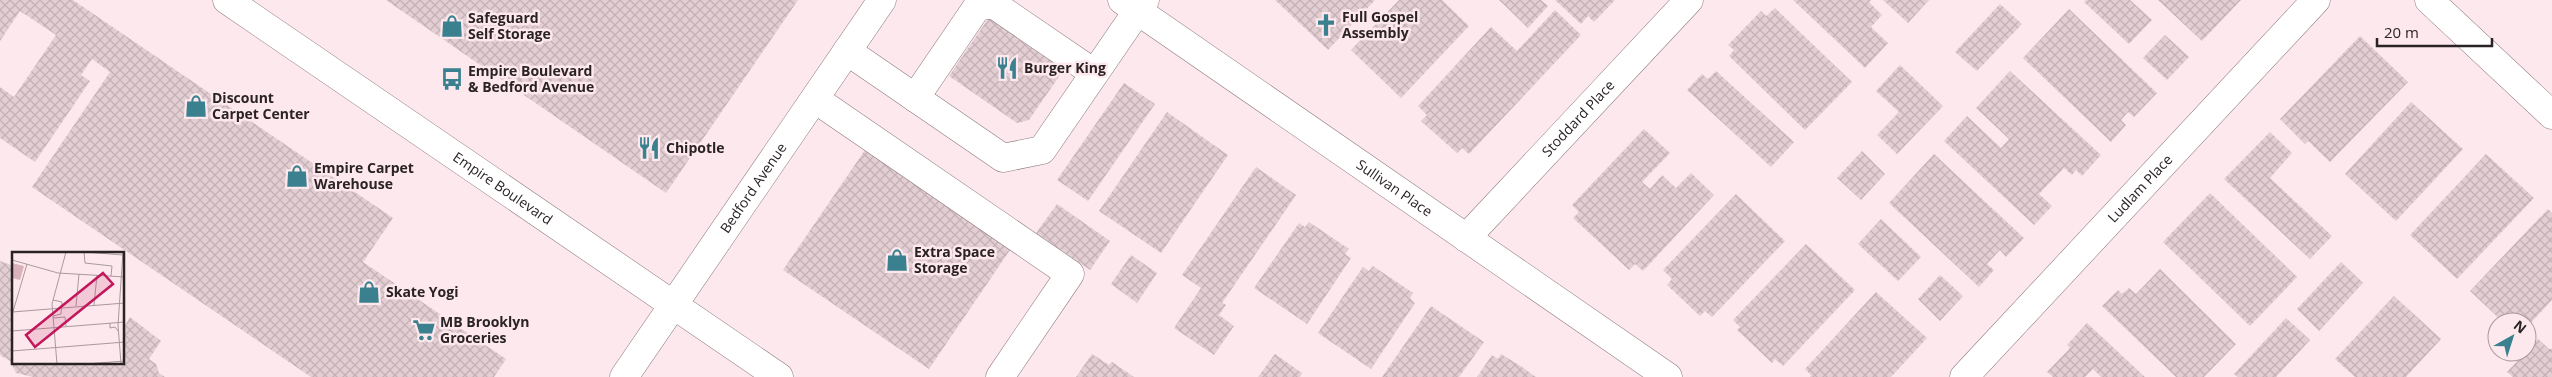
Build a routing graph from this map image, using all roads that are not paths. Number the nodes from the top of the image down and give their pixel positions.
1 (227, 0) edge
2 (882, 0) edge
3 (1689, 0) edge
4 (2316, 0) edge
5 (2429, 0) edge
6 (1135, 4) edge
7 (847, 51) junction
8 (1094, 73) junction
9 (915, 98) junction
10 (815, 99) junction
11 (2552, 115) edge
12 (1466, 238) junction
13 (674, 305) junction
14 (624, 377) edge
15 (779, 377) edge
16 (1000, 377) edge
17 (1668, 377) edge
18 (1964, 377) edge

1 - 13 street, Empire Boulevard
2 - 7 street, Bedford Avenue
3 - 12 street, Stoddard Place
4 - 18 street, Ludlam Place
5 - 11 street
6 - 8 street
6 - 12 street, Sullivan Place
7 - 9 street
7 - 10 street, Bedford Avenue
8 - 9 street
8 - 9 street
10 - 13 street, Bedford Avenue
10 - 16 street
12 - 17 street, Sullivan Place
13 - 14 street, Bedford Avenue
13 - 15 street, Empire Boulevard

